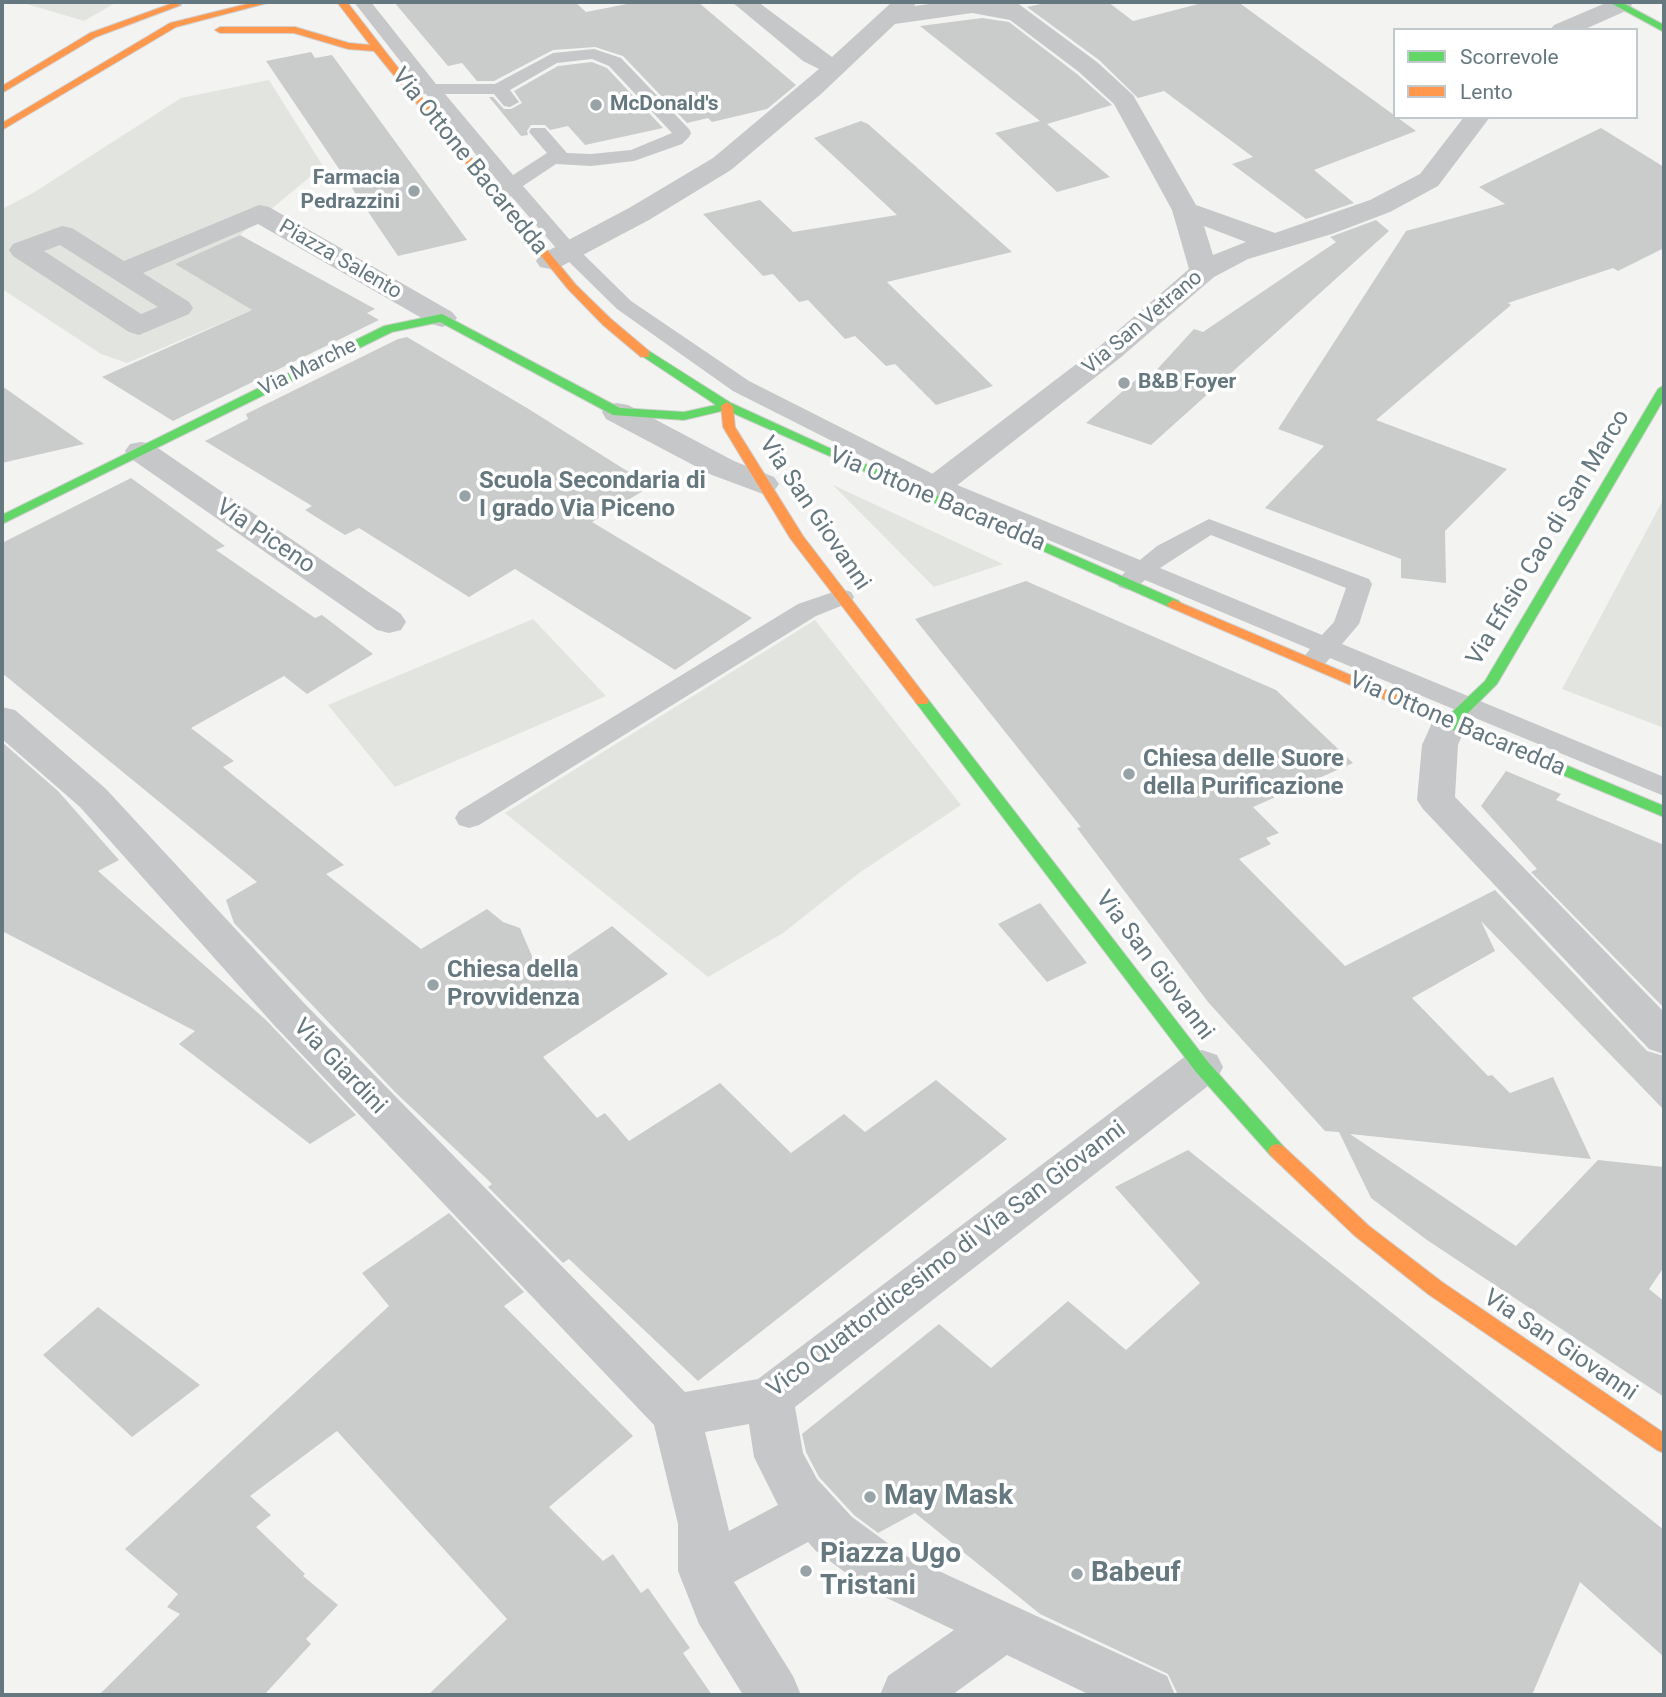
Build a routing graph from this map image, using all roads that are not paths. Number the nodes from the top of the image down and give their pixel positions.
1 (141, 2) edge
2 (188, 2) edge
3 (266, 2) edge
4 (342, 2) edge
5 (362, 2) edge
6 (744, 2) edge
7 (905, 2) edge
8 (1617, 4) edge
9 (1009, 8) edge
10 (886, 19) junction
11 (1566, 28) edge
12 (1664, 29) edge
13 (93, 35) junction
14 (148, 40) junction
15 (377, 48) junction
16 (834, 68) junction
17 (420, 89) junction
18 (2, 90) edge
19 (1475, 119) edge
20 (2, 127) edge
21 (538, 132) dead end
22 (552, 158) junction
23 (505, 191) junction
24 (1186, 210) junction
25 (1273, 242) junction
26 (559, 256) junction
27 (1203, 271) junction
28 (122, 272) junction
29 (442, 318) junction
30 (1664, 389) edge
31 (727, 406) junction
32 (617, 412) junction
33 (141, 451) junction
34 (764, 484) junction
35 (931, 490) junction
36 (2, 520) edge
37 (1134, 577) junction
38 (842, 597) junction
39 (389, 622) dead end
40 (1319, 655) junction
41 (1458, 714) junction
42 (2, 719) edge
43 (1664, 787) edge
44 (1664, 813) edge
45 (469, 818) dead end
46 (1664, 1038) edge
47 (1202, 1067) junction
48 (769, 1399) junction
49 (676, 1415) junction
50 (1664, 1444) edge
51 (815, 1513) junction
52 (704, 1571) junction
53 (1003, 1627) junction
54 (774, 1695) edge
55 (907, 1695) edge
56 (1148, 1695) edge

1 - 13 street
2 - 13 street
3 - 14 street
4 - 15 street, Via Ottone Bacaredda
5 - 17 lane, Via Ottone Bacaredda
6 - 16 street
7 - 10 street
8 - 11 street
8 - 12 street
9 - 10 street
9 - 24 street
10 - 16 street
13 - 18 street
14 - 15 street
14 - 20 street
15 - 17 street, Via Ottone Bacaredda
16 - 26 street
17 - 22 lane
17 - 23 lane, Via Ottone Bacaredda
19 - 25 street, Via San Vetrano
21 - 22 lane
22 - 23 lane
23 - 26 lane, Via Ottone Bacaredda
24 - 25 street
24 - 27 street
25 - 27 street, Via San Vetrano
26 - 31 street, Via Ottone Bacaredda
26 - 35 lane, Via Ottone Bacaredda
27 - 35 street, Via San Vetrano
28 - 28 street
28 - 29 street, Piazza Salento
29 - 32 street
29 - 33 street, Via Marche
30 - 41 street, Via Efisio Cao di San Marco
31 - 32 street
31 - 34 street, Via San Giovanni
31 - 35 street, Via Ottone Bacaredda
32 - 34 street
33 - 36 street, Via Marche
33 - 39 street, Via Piceno
34 - 38 street, Via San Giovanni
35 - 37 lane, Via Ottone Bacaredda
37 - 40 lane, Via Ottone Bacaredda
37 - 40 lane
38 - 45 lane
38 - 47 street, Via San Giovanni
40 - 41 lane, Via Ottone Bacaredda
41 - 43 lane, Via Ottone Bacaredda
41 - 44 street, Via Ottone Bacaredda
41 - 46 street
42 - 49 street, Via Giardini
47 - 48 street, Vico Quattordicesimo di Via San Giovanni
47 - 50 street, Via San Giovanni
48 - 49 street, Vico Quattordicesimo di Via San Giovanni
48 - 51 street
49 - 52 street
51 - 52 street
51 - 53 street
52 - 54 street
53 - 55 street
53 - 56 street

